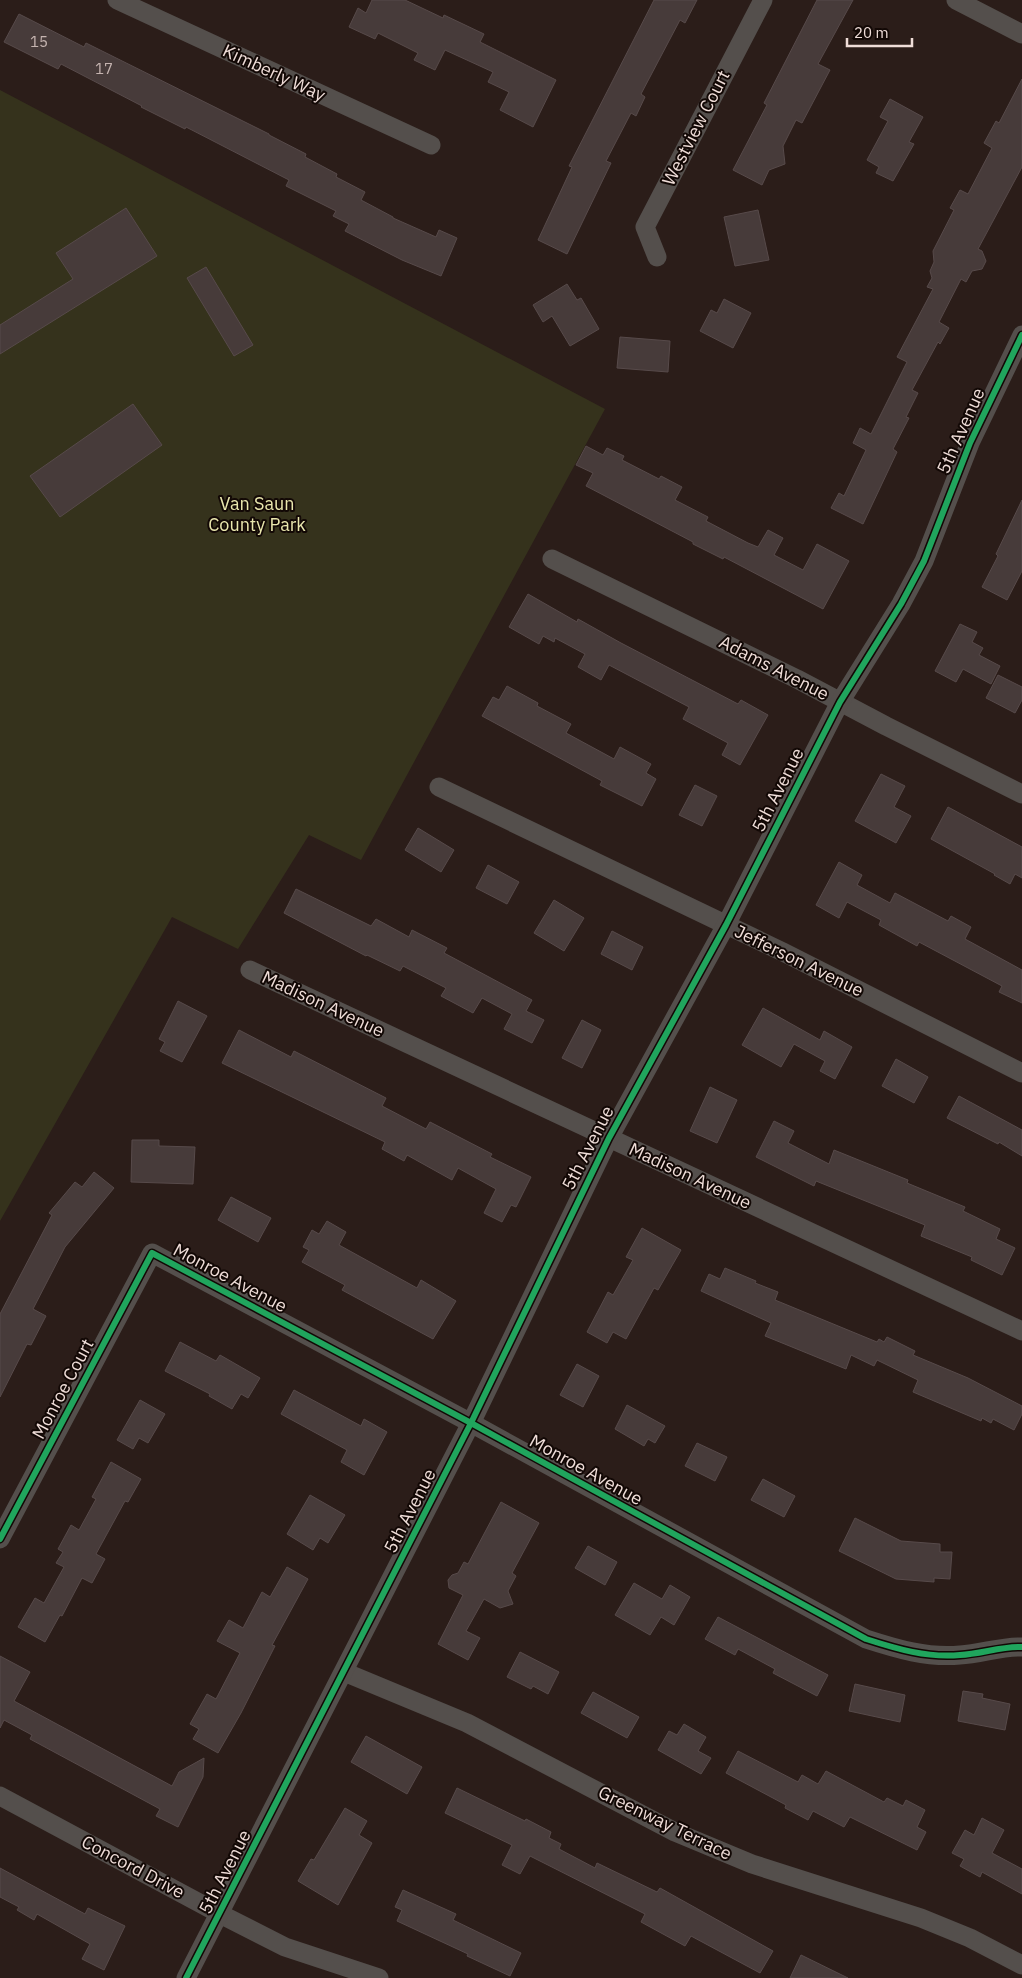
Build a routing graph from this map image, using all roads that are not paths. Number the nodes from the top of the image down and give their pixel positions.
1 (117, 0) edge
2 (762, 0) edge
3 (956, 0) edge
4 (1022, 34) edge
5 (431, 145) dead end
6 (656, 257) dead end
7 (1022, 335) edge
8 (552, 559) dead end
9 (840, 702) junction
10 (440, 787) dead end
11 (1022, 794) edge
12 (726, 925) junction
13 (250, 970) dead end
14 (1022, 1073) edge
15 (609, 1138) junction
16 (152, 1253) joint
17 (1022, 1331) edge
18 (472, 1424) junction
19 (0, 1539) edge
20 (1022, 1647) edge
21 (344, 1672) junction
22 (0, 1796) edge
23 (220, 1914) junction
24 (1022, 1965) edge
25 (186, 1978) edge
26 (379, 1978) edge

1 - 5 street, Kimberly Way
2 - 6 street, Westview Court
3 - 4 street
7 - 9 street, 5th Avenue
8 - 9 street, Adams Avenue
9 - 11 street, Adams Avenue
9 - 12 street, 5th Avenue
10 - 12 street, Jefferson Avenue
12 - 14 street, Jefferson Avenue
12 - 15 street, 5th Avenue
13 - 15 street, Madison Avenue
15 - 17 street, Madison Avenue
15 - 18 street, 5th Avenue
16 - 18 street, Monroe Avenue
16 - 19 street, Monroe Court
18 - 20 street, Monroe Avenue
18 - 21 street, 5th Avenue
21 - 23 street, 5th Avenue
21 - 24 street, Greenway Terrace
22 - 23 street, Concord Drive
23 - 25 street, 5th Avenue
23 - 26 street, Concord Drive

